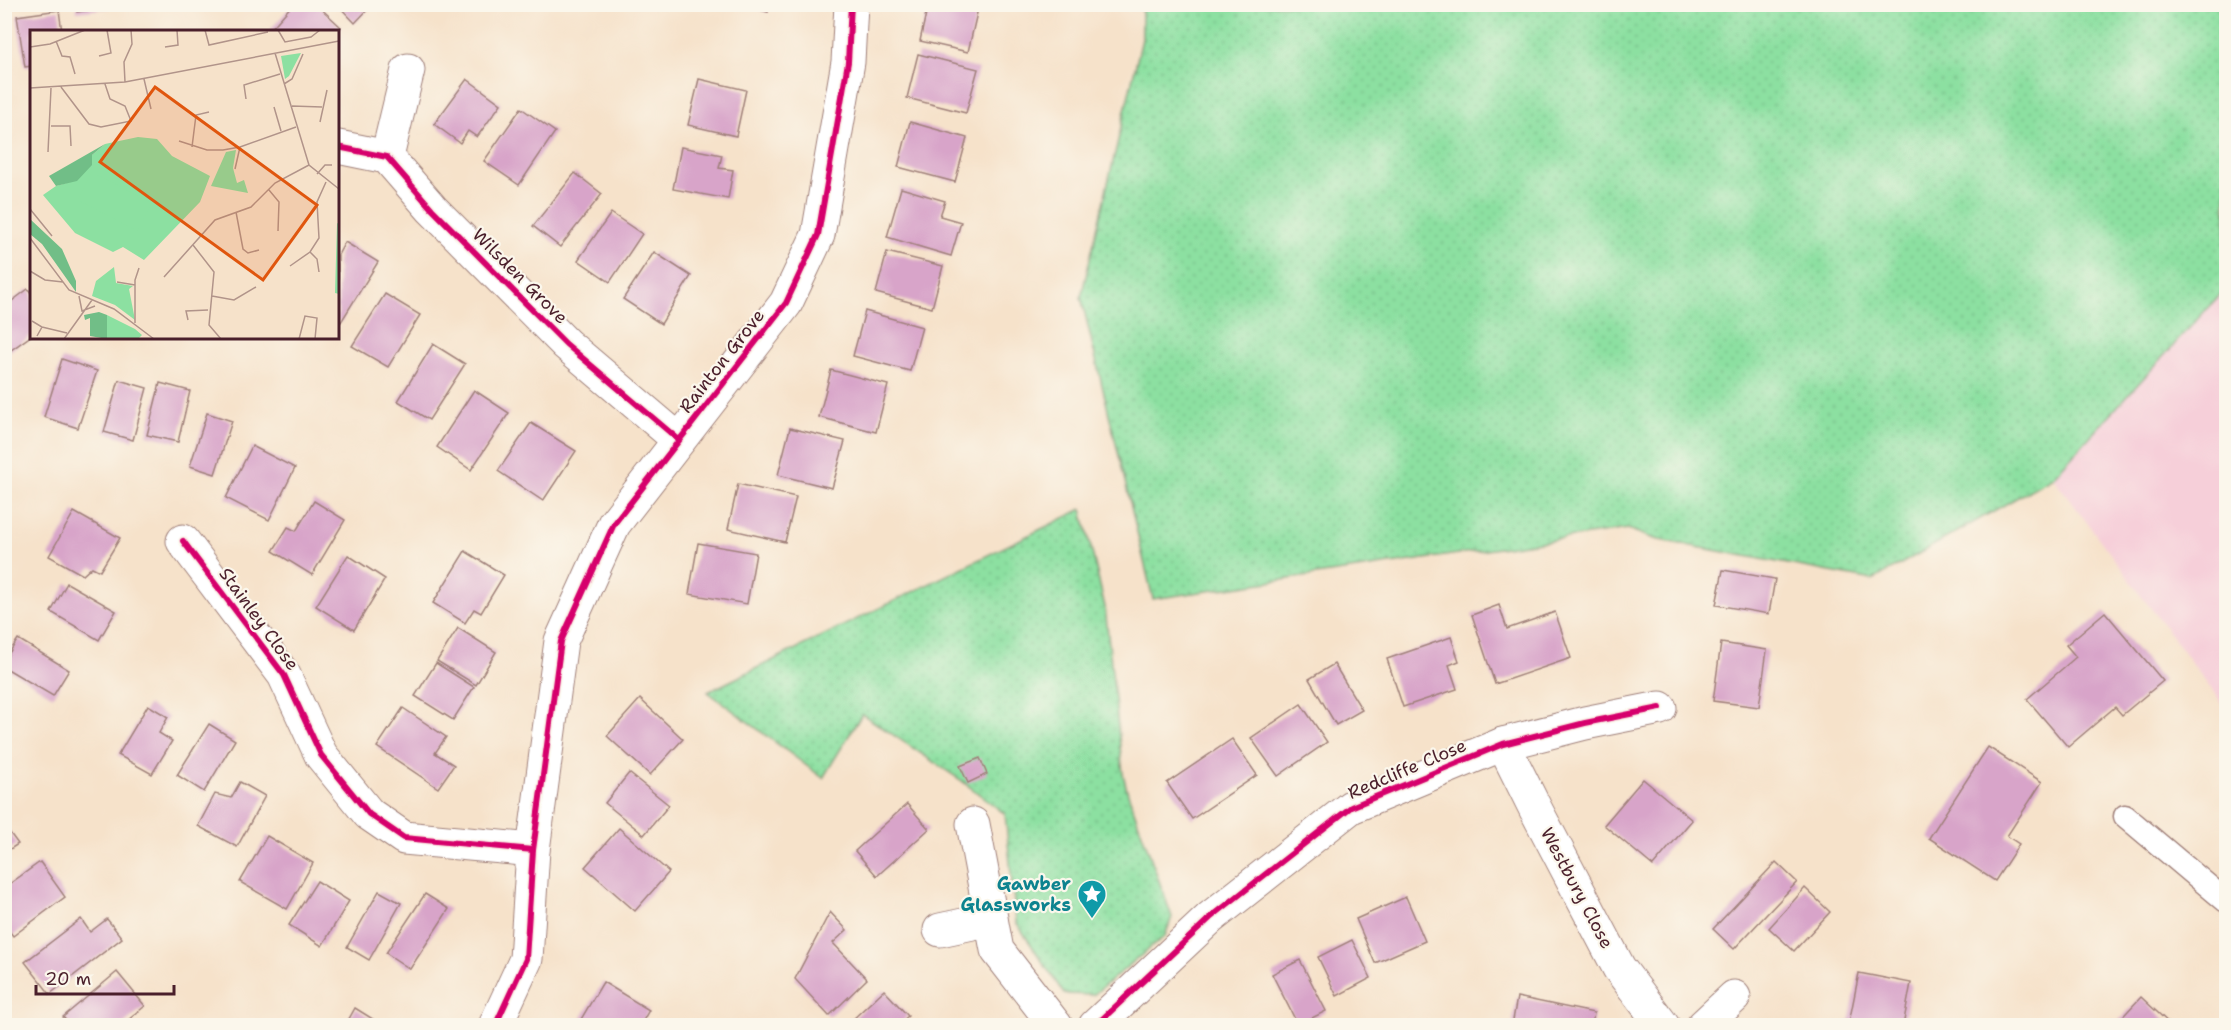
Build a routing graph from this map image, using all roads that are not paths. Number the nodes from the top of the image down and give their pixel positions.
1 (851, 4) edge
2 (408, 70) dead end
3 (339, 147) edge
4 (387, 157) junction
5 (679, 440) junction
6 (183, 541) dead end
7 (1660, 708) dead end
8 (1503, 744) junction
9 (2125, 816) dead end
10 (973, 824) dead end
11 (533, 850) junction
12 (2226, 901) edge
13 (991, 919) junction
14 (940, 930) dead end
15 (1734, 997) dead end
16 (495, 1026) edge
17 (1056, 1026) edge
18 (1095, 1026) edge
19 (1663, 1026) edge
20 (1703, 1026) edge

1 - 5 street, Rainton Grove
2 - 4 street
3 - 4 street
4 - 5 street, Wilsden Grove
5 - 11 street, Rainton Grove
6 - 11 street, Stainley Close
7 - 8 street, Redcliffe Close
8 - 18 street, Redcliffe Close
8 - 19 street, Westbury Close
9 - 12 lane
10 - 13 street
11 - 16 street, Rainton Grove
13 - 14 street
13 - 17 street
15 - 20 street

